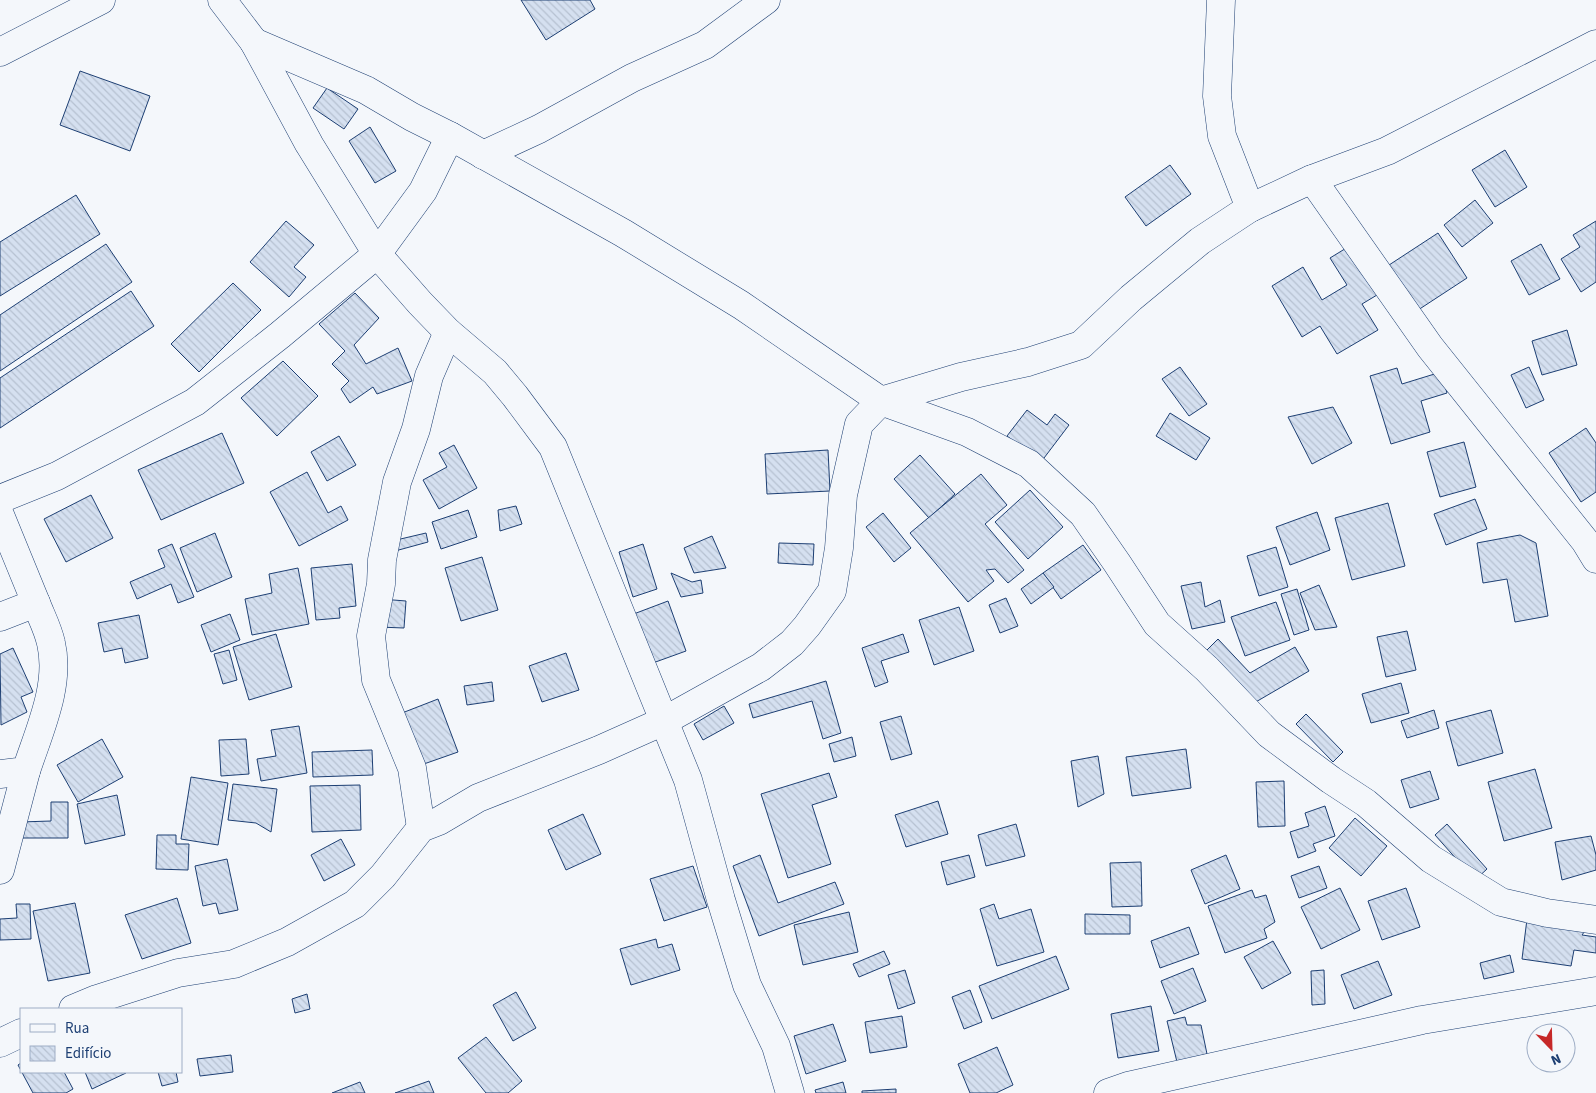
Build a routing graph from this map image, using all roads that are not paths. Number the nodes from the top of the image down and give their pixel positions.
1 (100, 0) edge
2 (222, 0) edge
3 (766, 0) edge
4 (1221, 0) edge
5 (254, 42) junction
6 (1596, 44) edge
7 (0, 52) edge
8 (450, 136) junction
9 (483, 154) junction
10 (1312, 179) junction
11 (1250, 208) junction
12 (377, 254) junction
13 (448, 332) junction
14 (881, 401) junction
15 (0, 499) edge
16 (0, 515) edge
17 (1596, 559) edge
18 (36, 603) junction
19 (0, 617) edge
20 (664, 721) junction
21 (13, 773) edge
22 (421, 828) junction
23 (0, 870) edge
24 (1596, 920) edge
25 (1596, 991) edge
26 (76, 1008) edge
27 (20, 1033) edge
28 (0, 1043) edge
29 (790, 1093) edge
30 (1108, 1093) edge

1 - 7 street
2 - 5 street
3 - 9 street
4 - 11 street
5 - 8 street
5 - 12 street
6 - 10 street
8 - 9 street
8 - 12 street
9 - 14 street
10 - 11 street
10 - 17 street
11 - 14 street
12 - 13 street
12 - 15 street
13 - 20 street
13 - 22 street
14 - 20 street
14 - 24 street
16 - 18 street
18 - 19 street
18 - 21 street
20 - 22 street
20 - 29 street
21 - 23 street
22 - 26 street
25 - 30 street
27 - 28 street

